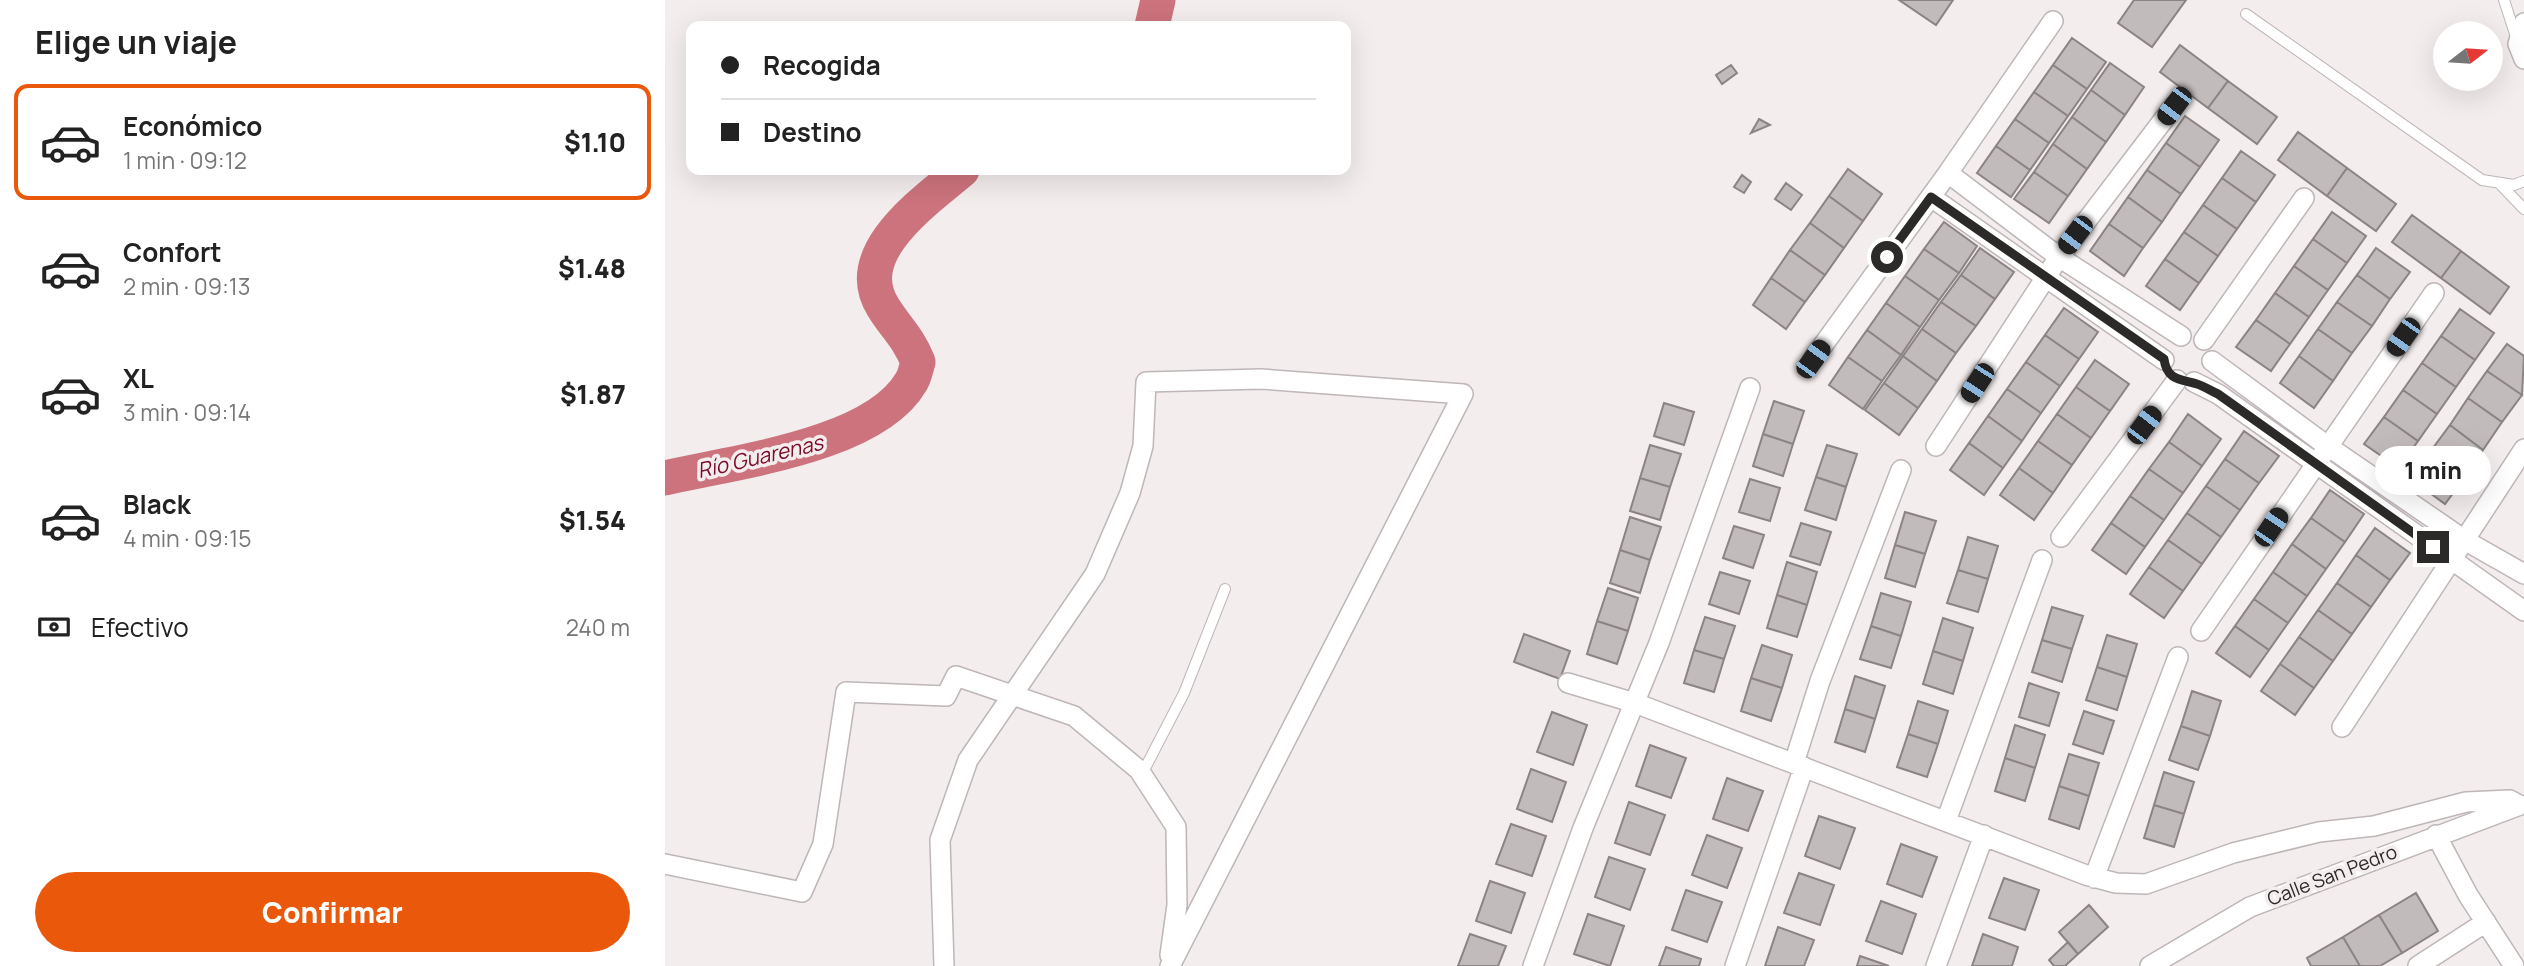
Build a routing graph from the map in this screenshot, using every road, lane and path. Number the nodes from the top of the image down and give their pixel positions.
1 (2504, 0) edge
2 (2246, 14) dead end
3 (2053, 21) dead end
4 (2524, 23) edge
5 (2521, 52) edge
6 (2174, 106) dead end
7 (1948, 173) junction
8 (2524, 181) edge
9 (2500, 184) junction
10 (1931, 197) junction
11 (2304, 198) dead end
12 (2524, 209) edge
13 (2059, 257) junction
14 (2045, 277) junction
15 (2434, 293) dead end
16 (2181, 336) junction
17 (2204, 340) junction
18 (1813, 359) dead end
19 (2164, 359) junction
20 (2212, 361) junction
21 (2186, 381) junction
22 (1750, 387) dead end
23 (2326, 445) junction
24 (1936, 446) dead end
25 (2524, 449) edge
26 (2313, 464) junction
27 (1901, 470) dead end
28 (2061, 537) dead end
29 (2466, 541) junction
30 (2042, 560) dead end
31 (2453, 561) junction
32 (2524, 574) edge
33 (1225, 589) dead end
34 (2524, 611) edge
35 (2201, 631) dead end
36 (2178, 657) dead end
37 (1568, 683) dead end
38 (1011, 694) junction
39 (1635, 703) junction
40 (2342, 727) dead end
41 (1799, 765) junction
42 (1142, 774) junction
43 (2522, 804) edge
44 (1946, 821) junction
45 (1984, 835) junction
46 (2436, 835) junction
47 (665, 864) edge
48 (2094, 878) junction
49 (2486, 922) junction
50 (944, 966) edge
51 (1169, 966) edge
52 (1533, 966) edge
53 (1735, 966) edge
54 (1936, 966) edge
55 (2150, 966) edge
56 (2418, 966) edge
57 (2514, 966) edge

1 - 5 lane
2 - 9 lane
3 - 7 street
4 - 5 street
6 - 13 street
7 - 10 street
7 - 13 street
8 - 9 lane
9 - 12 lane
10 - 14 street
10 - 18 street
11 - 17 street
13 - 14 street
13 - 16 street
14 - 19 street
14 - 24 street
15 - 23 street
16 - 17 street
16 - 19 street
17 - 20 street
19 - 21 street
20 - 21 street
20 - 23 street
21 - 26 street
21 - 28 street
22 - 39 street
23 - 26 street
23 - 29 street
25 - 29 street
26 - 31 street
26 - 35 street
27 - 41 street
29 - 31 street
29 - 32 street
30 - 44 street
31 - 34 street
31 - 40 street
33 - 42 lane
36 - 48 street
37 - 39 street
38 - 42 street
38 - 47 street
38 - 50 street
38 - 51 street
39 - 41 street
39 - 52 street
41 - 44 street
41 - 53 street
42 - 51 street
43 - 46 street, Calle San Pedro
43 - 48 street
44 - 45 street
45 - 48 street
45 - 54 street
46 - 49 street
46 - 55 street, Calle San Pedro
49 - 56 street
49 - 57 street

